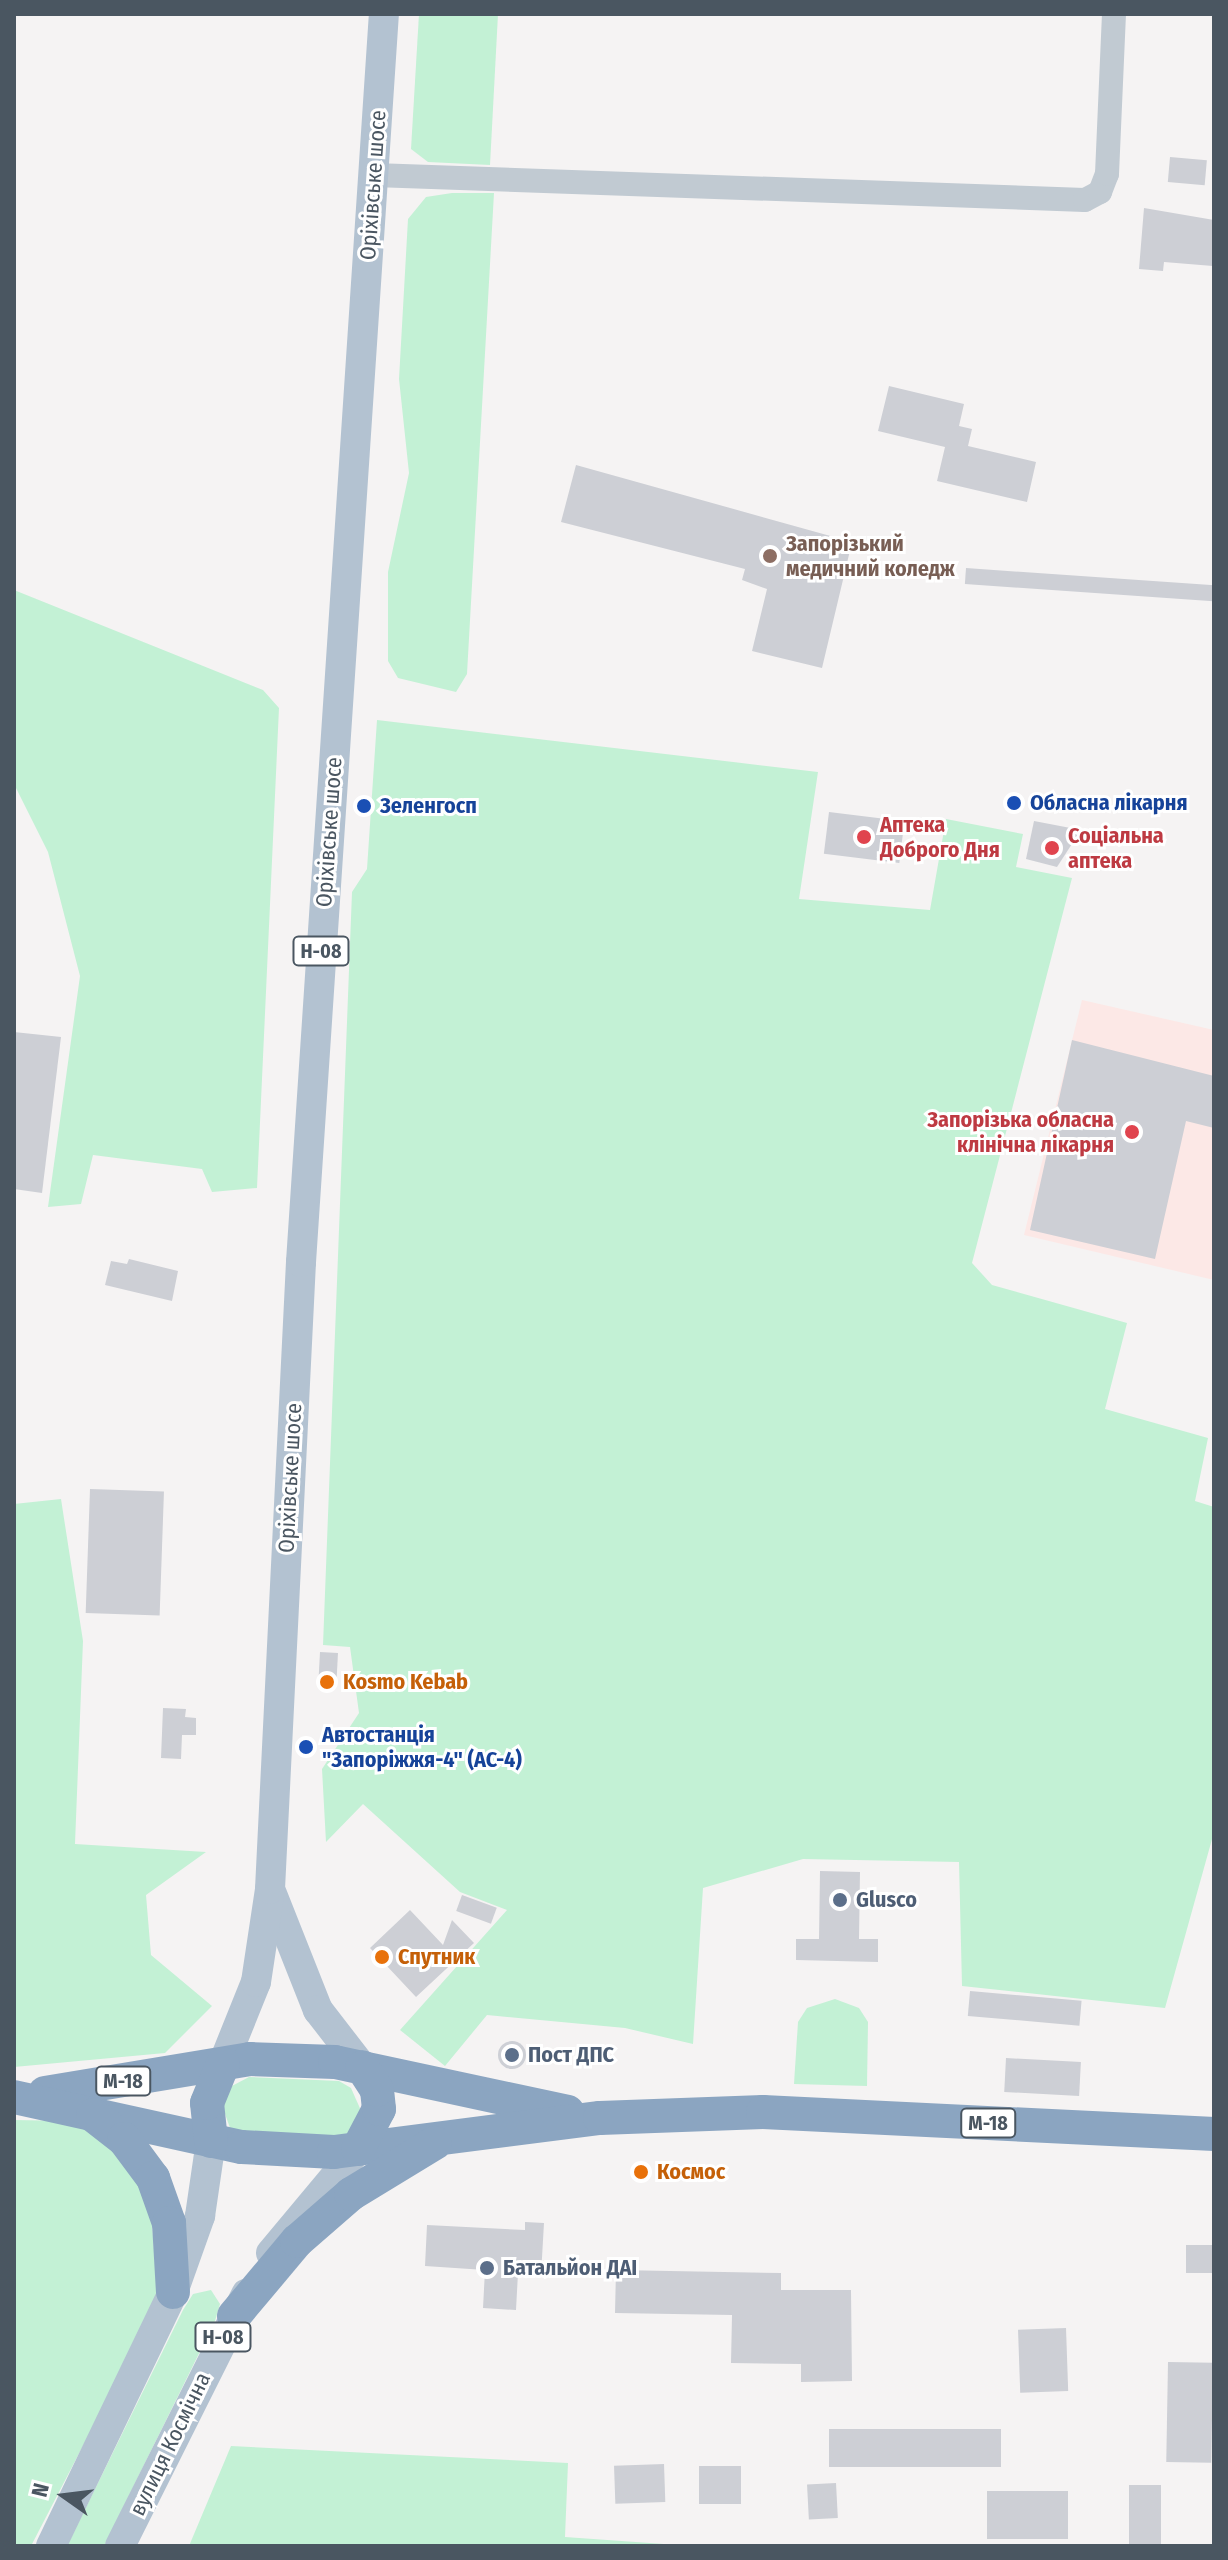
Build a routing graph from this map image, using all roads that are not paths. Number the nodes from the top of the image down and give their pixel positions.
1 (384, 14) edge
2 (1114, 14) edge
3 (374, 175) junction
4 (270, 1889) junction
5 (223, 2064) junction
6 (362, 2067) junction
7 (18, 2097) edge
8 (86, 2110) junction
9 (600, 2118) junction
10 (449, 2134) junction
11 (1214, 2134) edge
12 (211, 2141) junction
13 (358, 2149) junction
14 (173, 2292) junction
15 (234, 2316) junction
16 (51, 2546) edge
17 (120, 2546) edge

1 - 3 main road, Оріхівське шосе / Н-08
2 - 3 street
3 - 4 main road, Оріхівське шосе / Н-08
4 - 5 main road, Оріхівське шосе / Н-08
4 - 6 main road, Оріхівське шосе / Н-08
5 - 6 highway, М-18
5 - 7 highway, М-18
5 - 12 highway, Н-08
6 - 9 highway, М-18
6 - 13 highway, Н-08
7 - 8 highway, М-18
8 - 12 highway, М-18
8 - 14 highway
9 - 10 highway, М-18
9 - 11 highway, М-18
10 - 13 highway, М-18
10 - 15 highway
12 - 13 highway, М-18
12 - 14 main road, Н-08
13 - 15 main road, вулиця Космічна / Н-08
14 - 16 main road, Н-08
15 - 17 main road, вулиця Космічна / Н-08

